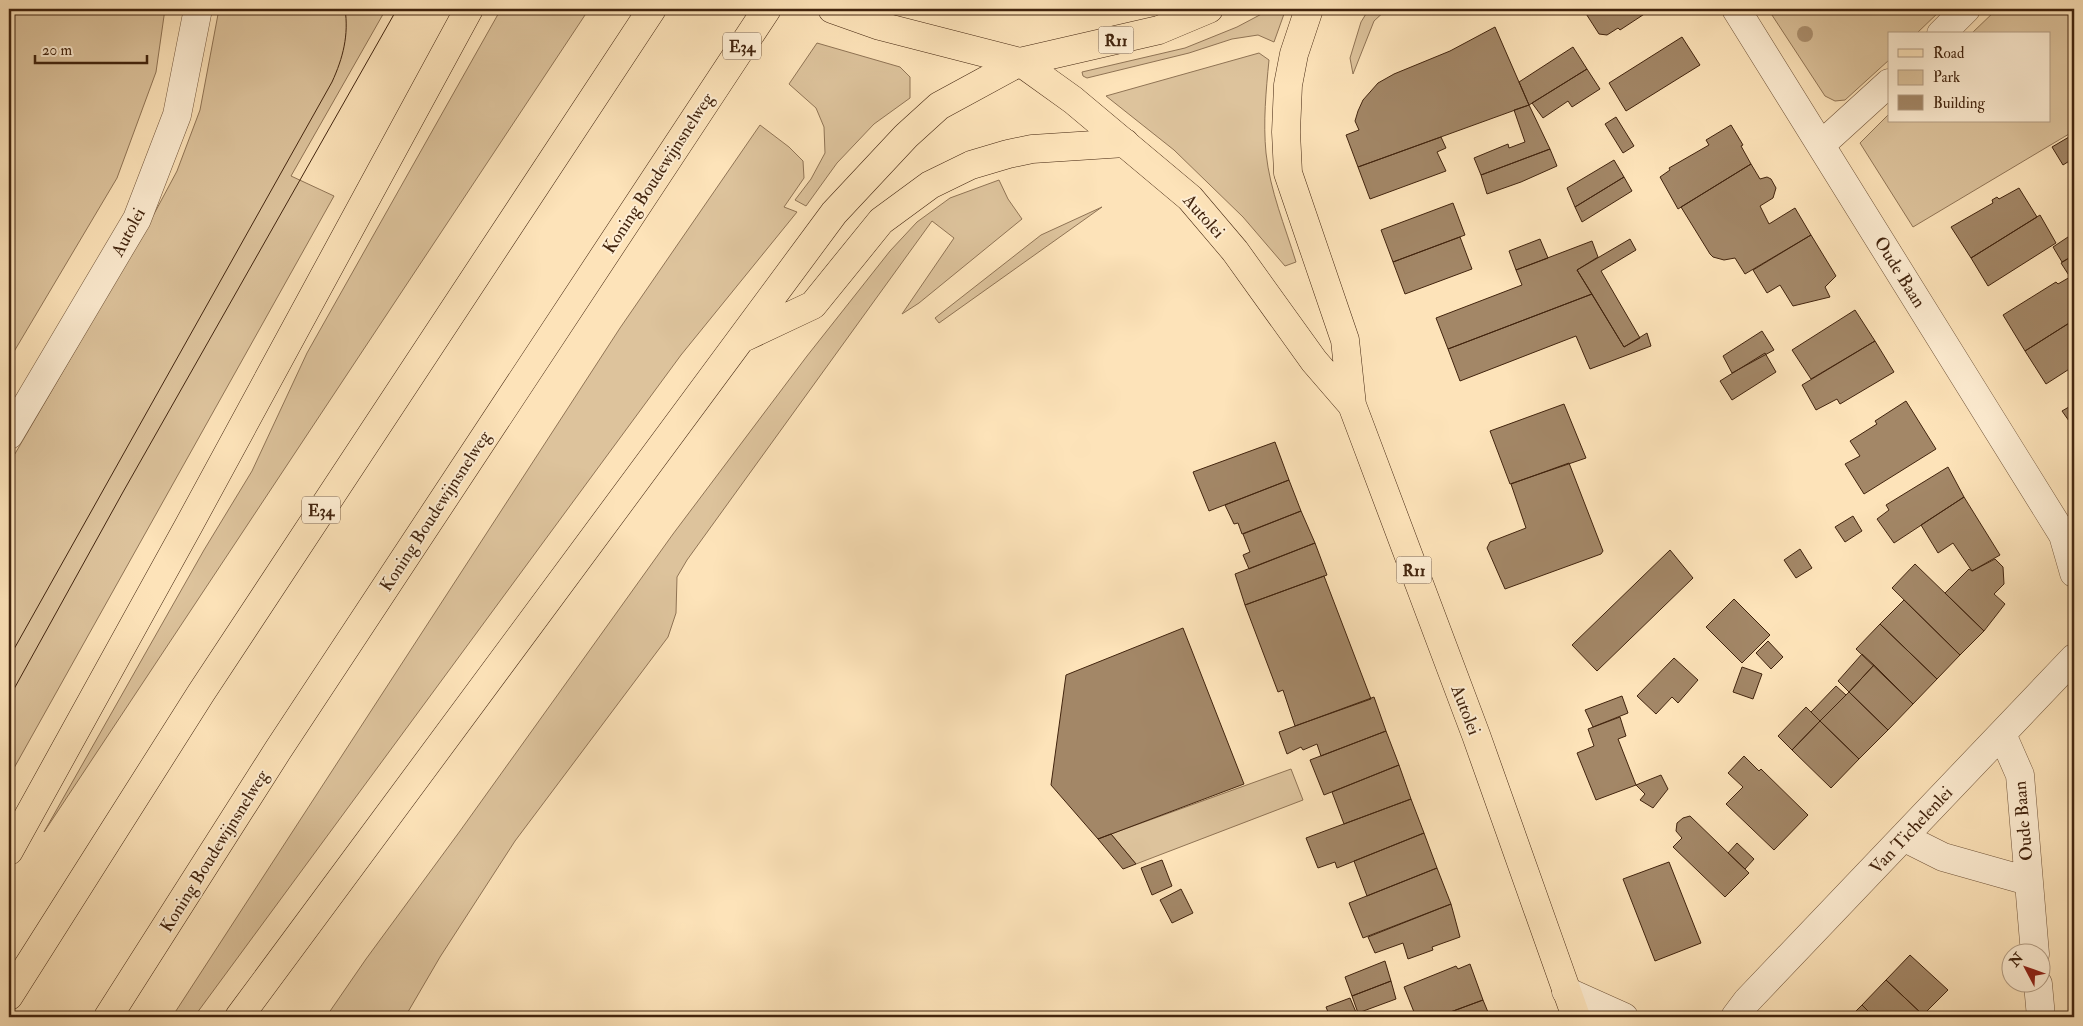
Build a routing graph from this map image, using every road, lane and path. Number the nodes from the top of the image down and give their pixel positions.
1 (198, 9) edge
2 (469, 9) edge
3 (767, 9) edge
4 (832, 9) edge
5 (1209, 9) edge
6 (1309, 9) edge
7 (1736, 9) edge
8 (1966, 9) edge
9 (646, 18) edge
10 (1943, 32) edge
11 (1020, 62) junction
12 (1888, 84) edge
13 (1125, 143) junction
14 (1822, 144) junction
15 (739, 340) junction
16 (1352, 405) junction
17 (9, 434) edge
18 (2069, 536) edge
19 (2074, 573) edge
20 (2074, 658) edge
21 (2002, 734) junction
22 (1905, 838) junction
23 (9, 851) edge
24 (2028, 881) junction
25 (2034, 944) edge
26 (1566, 991) junction
27 (2039, 994) edge
28 (9, 996) edge
29 (1741, 1009) edge
30 (108, 1017) edge
31 (239, 1017) edge
32 (1576, 1017) edge
33 (1624, 1017) edge
34 (1716, 1017) edge
35 (2042, 1017) edge

1 - 17 street, Autolei
2 - 23 main road
3 - 30 main road, Koning Boudewijnsnelweg / E34
4 - 11 main road, Autolei / R11
5 - 11 main road, Autolei / R11
6 - 16 main road, Autolei / R11
7 - 14 street, Oude Baan
8 - 10 street
9 - 28 main road, E34
11 - 13 main road, Autolei / R11
11 - 15 main road
12 - 14 street
13 - 15 main road
13 - 16 main road, Autolei / R11
14 - 18 street, Oude Baan
15 - 31 main road
16 - 26 main road, Autolei / R11
18 - 19 street, Oude Baan
20 - 21 street, Van Tichelenlei
21 - 22 street, Van Tichelenlei
21 - 24 street, Oude Baan
22 - 24 street, Oude Baan
22 - 29 street, Van Tichelenlei
24 - 25 street, Oude Baan
26 - 32 main road, Autolei / R11
26 - 33 street
27 - 35 street
29 - 34 street, Van Tichelenlei

